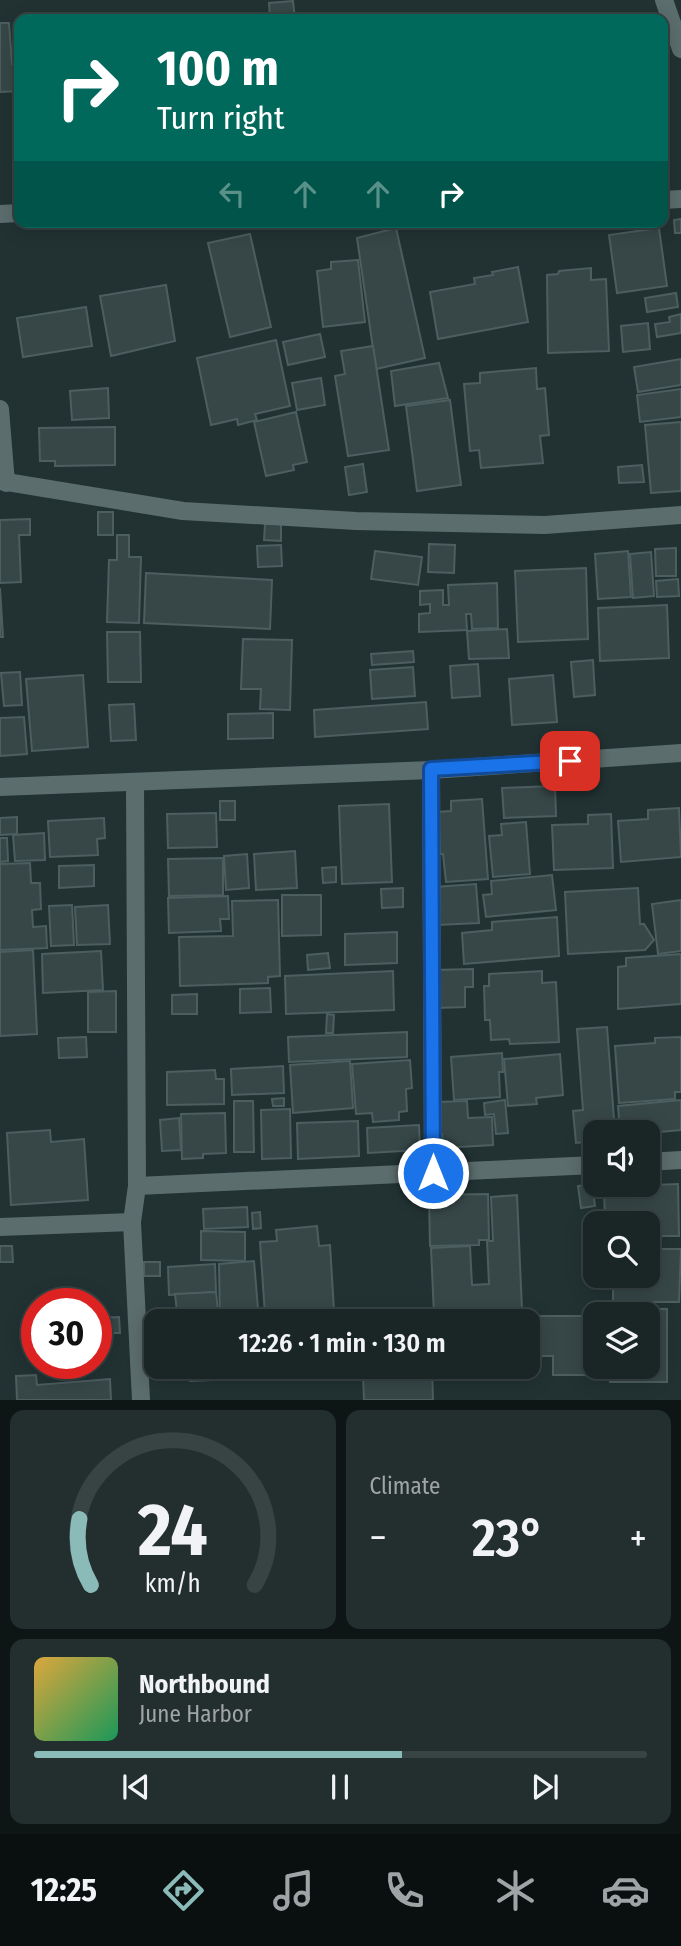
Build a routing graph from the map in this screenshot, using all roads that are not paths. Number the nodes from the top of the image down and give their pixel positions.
1 (664, 0) edge
2 (681, 48) edge
3 (0, 409) edge
4 (3, 482) edge
5 (681, 515) edge
6 (681, 753) edge
7 (431, 769) junction
8 (135, 783) junction
9 (0, 787) edge
10 (681, 1160) edge
11 (660, 1161) edge
12 (583, 1166) edge
13 (433, 1173) junction
14 (137, 1186) junction
15 (132, 1222) junction
16 (0, 1227) edge
17 (141, 1400) edge

1 - 2 street
3 - 4 street
4 - 5 street
6 - 7 street
7 - 8 street
7 - 13 street
8 - 9 street
8 - 14 street
10 - 11 street
12 - 13 street
13 - 14 street
14 - 15 street
15 - 16 street
15 - 17 street

